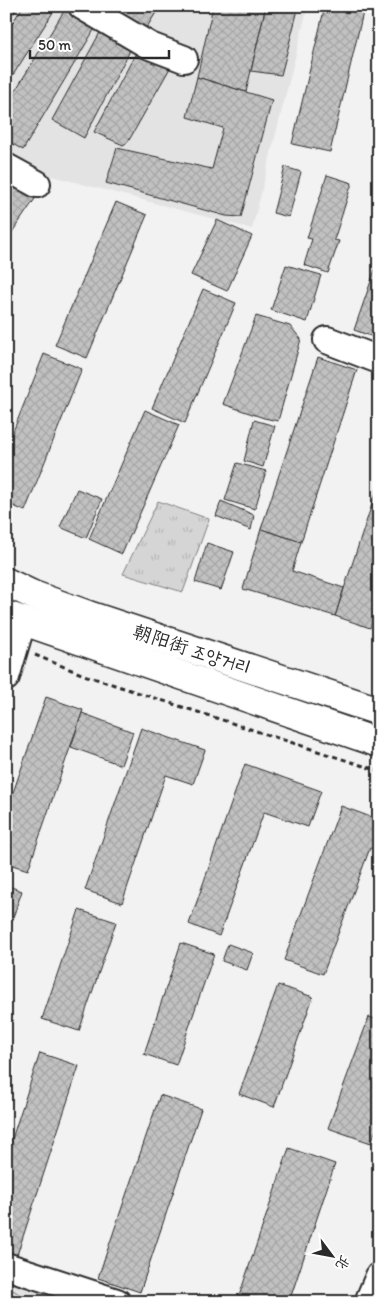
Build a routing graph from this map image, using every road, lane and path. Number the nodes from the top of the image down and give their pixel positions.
1 (82, 6) edge
2 (184, 59) dead end
3 (6, 167) edge
4 (37, 184) dead end
5 (327, 340) dead end
6 (379, 360) edge
7 (6, 582) edge
8 (15, 628) edge
9 (6, 677) edge
10 (379, 711) edge
11 (379, 743) edge
12 (379, 771) edge
13 (6, 1266) edge
14 (379, 1276) edge
15 (117, 1302) edge
16 (368, 1302) edge

1 - 2 street
3 - 4 street
5 - 6 street
7 - 10 main road, 朝阳街 조양거리
8 - 9 street
8 - 11 main road, 朝阳街 조양거리
8 - 12 path
13 - 15 street
14 - 16 street

